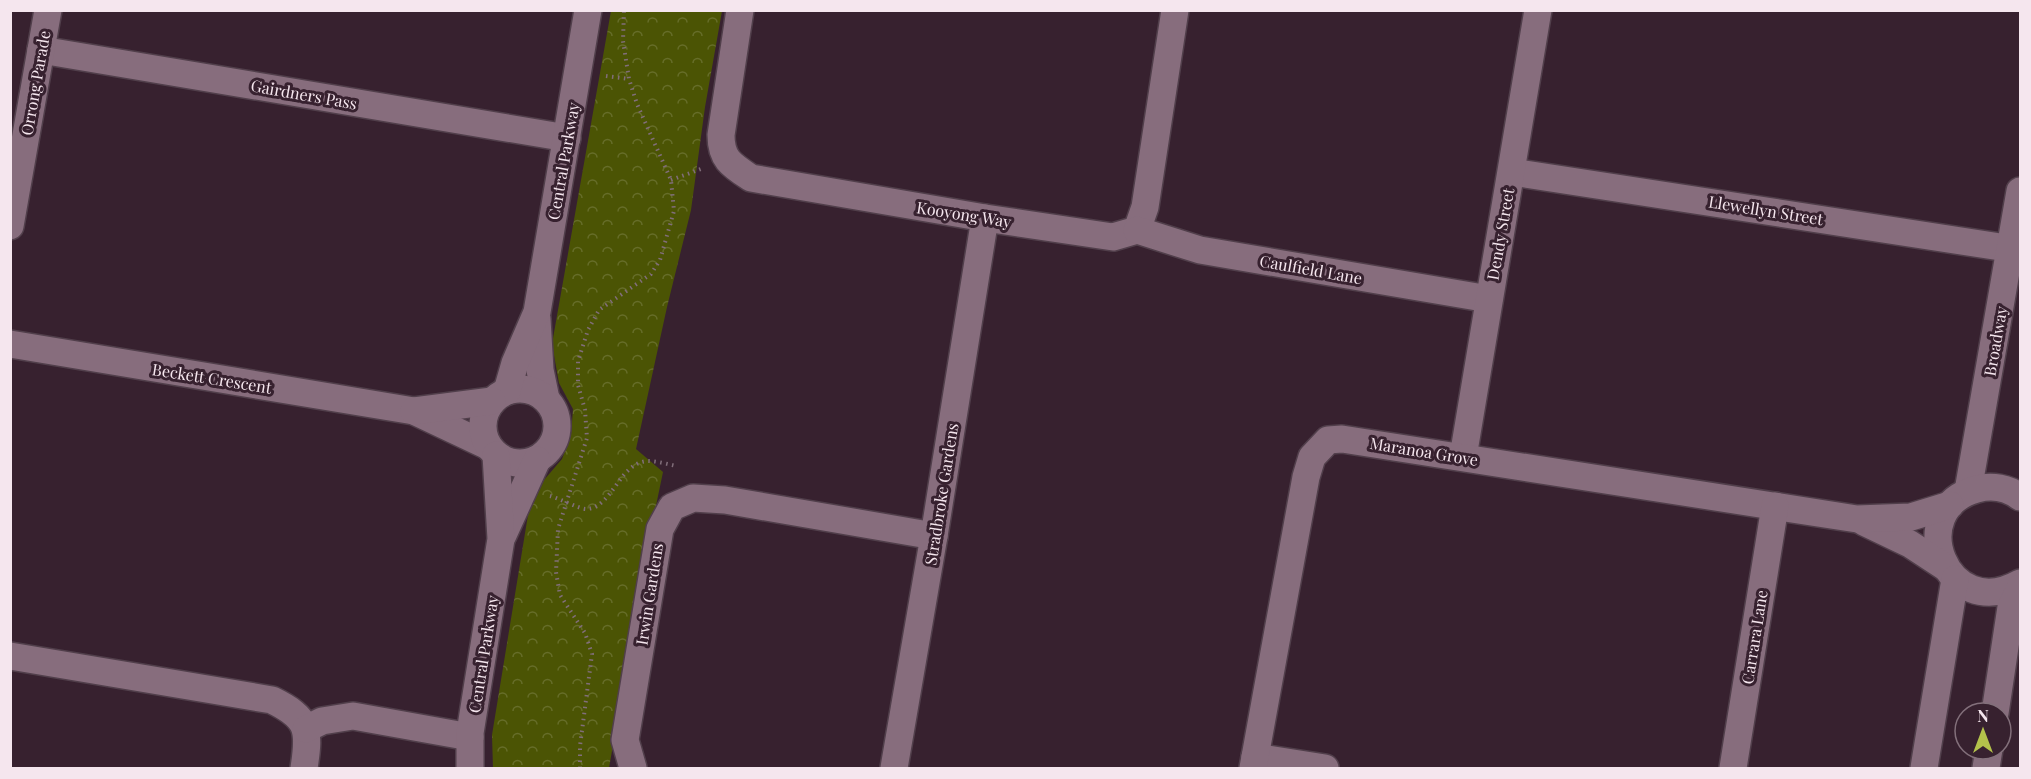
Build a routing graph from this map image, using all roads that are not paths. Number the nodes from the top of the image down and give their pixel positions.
1 (48, 10) edge
2 (588, 10) edge
3 (740, 10) edge
4 (1175, 10) edge
5 (1538, 10) edge
6 (41, 50) junction
7 (567, 138) junction
8 (1512, 172) junction
9 (2020, 191) edge
10 (12, 212) edge
11 (985, 218) junction
12 (1137, 230) junction
13 (2016, 250) edge
14 (1489, 299) junction
15 (537, 312) junction
16 (10, 344) edge
17 (499, 396) junction
18 (546, 399) junction
19 (414, 411) junction
20 (492, 451) junction
21 (1463, 457) junction
22 (537, 460) junction
23 (2020, 497) edge
24 (1959, 498) junction
25 (1775, 506) junction
26 (1857, 519) junction
27 (934, 536) junction
28 (501, 539) junction
29 (1950, 573) junction
30 (2020, 583) edge
31 (2020, 588) edge
32 (10, 656) edge
33 (1997, 701) edge
34 (306, 729) junction
35 (470, 737) junction
36 (1254, 763) edge
37 (304, 768) edge
38 (470, 768) edge
39 (633, 768) edge
40 (894, 768) edge
41 (1325, 768) edge
42 (1733, 768) edge
43 (1924, 768) edge

1 - 6 street, Orrong Parade
2 - 7 street, Central Parkway
3 - 11 street, Kooyong Way
4 - 12 street
5 - 8 street, Dendy Street
6 - 7 street, Gairdners Pass
6 - 10 street, Orrong Parade
7 - 15 street, Central Parkway
8 - 13 street, Llewellyn Street
8 - 14 street, Dendy Street
9 - 13 street, Broadway
11 - 12 street, Kooyong Way
11 - 27 street, Stradbroke Gardens
12 - 14 street, Caulfield Lane
13 - 24 street, Broadway
14 - 21 street, Dendy Street
15 - 17 street, Central Parkway
15 - 18 street, Central Parkway
16 - 19 street, Beckett Crescent
17 - 18 street
17 - 19 street, Beckett Crescent
17 - 20 street
18 - 22 street
19 - 20 street, Beckett Crescent
20 - 22 street
20 - 28 street, Central Parkway
21 - 25 street, Maranoa Grove
21 - 36 street, Maranoa Grove
22 - 28 street, Central Parkway
23 - 24 street, Maranoa Grove
24 - 26 street, Maranoa Grove
24 - 29 street, Broadway
25 - 26 street, Maranoa Grove
25 - 42 street, Carrara Lane
26 - 29 street, Maranoa Grove
27 - 39 street, Irwin Gardens
27 - 40 street, Stradbroke Gardens
28 - 35 street, Central Parkway
29 - 30 street, Maranoa Grove
29 - 43 street
31 - 33 street
32 - 34 street
34 - 35 street
34 - 37 street
35 - 38 street, Central Parkway
36 - 41 street

